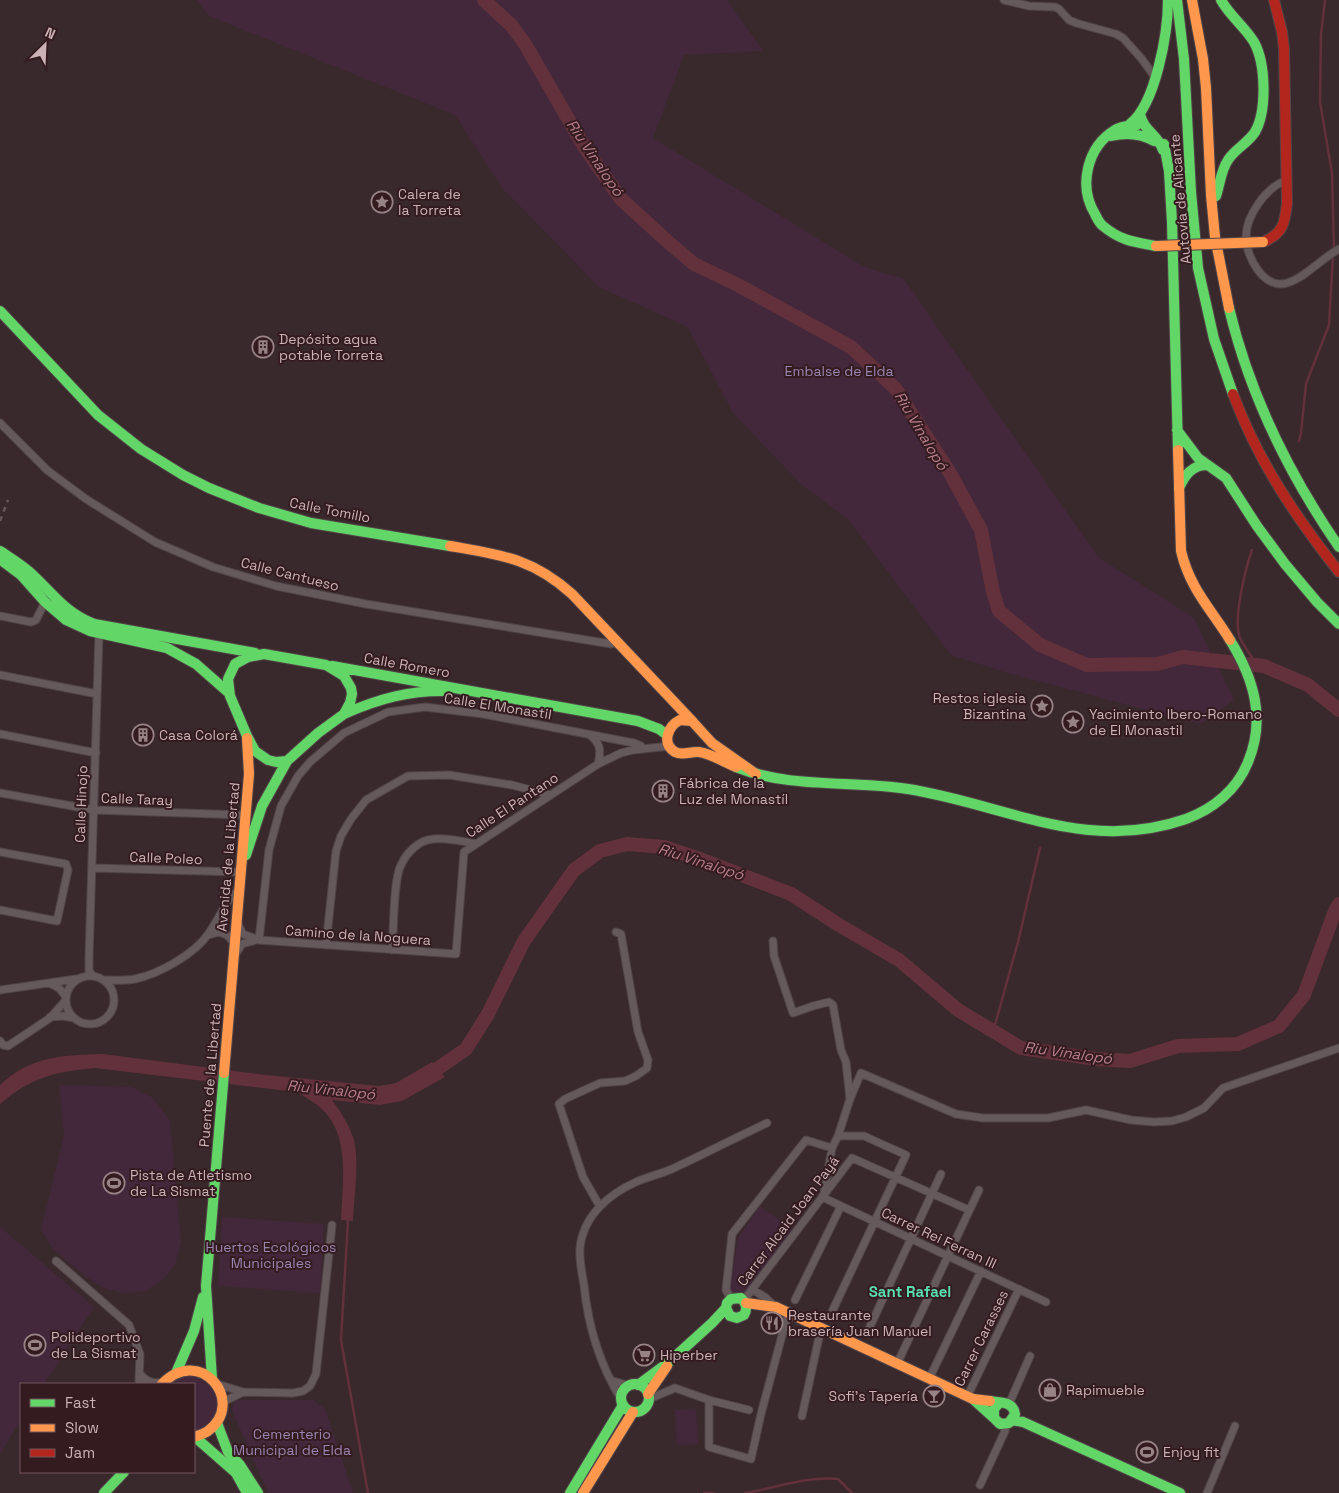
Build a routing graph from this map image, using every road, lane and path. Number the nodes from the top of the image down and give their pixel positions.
1 (1004, 0) edge
2 (1168, 0) edge
3 (1177, 0) edge
4 (1192, 0) edge
5 (1221, 0) edge
6 (1274, 0) edge
7 (1155, 78) junction
8 (1140, 114) junction
9 (1130, 124) junction
10 (1144, 126) junction
11 (1101, 141) junction
12 (1165, 154) junction
13 (1287, 180) junction
14 (1213, 209) junction
15 (1339, 249) edge
16 (0, 311) edge
17 (0, 424) edge
18 (1177, 430) junction
19 (1207, 464) junction
20 (1179, 488) junction
21 (1339, 547) edge
22 (2, 557) edge
23 (1339, 572) edge
24 (45, 602) junction
25 (0, 616) edge
26 (1339, 624) edge
27 (99, 633) junction
28 (144, 638) junction
29 (617, 642) junction
30 (264, 654) junction
31 (326, 665) junction
32 (0, 675) edge
33 (229, 693) junction
34 (482, 693) junction
35 (97, 694) junction
36 (668, 697) junction
37 (344, 714) junction
38 (638, 721) junction
39 (674, 722) junction
40 (693, 722) junction
41 (701, 732) junction
42 (0, 734) edge
43 (589, 735) junction
44 (667, 736) junction
45 (247, 738) junction
46 (670, 746) junction
47 (643, 749) junction
48 (96, 752) junction
49 (693, 752) junction
50 (287, 761) junction
51 (598, 764) junction
52 (756, 774) junction
53 (0, 792) edge
54 (550, 795) junction
55 (94, 810) junction
56 (244, 814) junction
57 (476, 844) junction
58 (0, 852) edge
59 (92, 868) junction
60 (240, 881) junction
61 (0, 910) edge
62 (236, 919) junction
63 (616, 932) dead end
64 (208, 936) junction
65 (258, 940) junction
66 (774, 941) dead end
67 (235, 944) junction
68 (326, 945) junction
69 (392, 950) junction
70 (456, 954) joint
71 (234, 957) junction
72 (93, 976) junction
73 (232, 977) joint
74 (76, 979) junction
75 (104, 980) junction
76 (126, 980) junction
77 (49, 983) junction
78 (2, 988) edge
79 (113, 992) junction
80 (65, 999) junction
81 (50, 1018) junction
82 (74, 1018) junction
83 (0, 1041) edge
84 (1339, 1048) edge
85 (850, 1099) junction
86 (767, 1123) dead end
87 (838, 1136) junction
88 (832, 1148) junction
89 (941, 1174) dead end
90 (896, 1177) junction
91 (979, 1190) dead end
92 (932, 1193) junction
93 (823, 1196) junction
94 (599, 1205) junction
95 (840, 1206) junction
96 (969, 1210) junction
97 (874, 1222) junction
98 (332, 1225) dead end
99 (910, 1239) junction
100 (948, 1256) junction
101 (56, 1261) dead end
102 (981, 1271) junction
103 (206, 1286) junction
104 (752, 1289) junction
105 (1018, 1289) junction
106 (795, 1300) dead end
107 (1046, 1302) dead end
108 (745, 1305) junction
109 (772, 1307) junction
110 (729, 1308) junction
111 (788, 1312) junction
112 (830, 1316) dead end
113 (821, 1328) junction
114 (867, 1333) dead end
115 (1030, 1356) dead end
116 (669, 1362) junction
117 (897, 1364) junction
118 (176, 1373) junction
119 (140, 1374) junction
120 (929, 1379) junction
121 (215, 1381) junction
122 (613, 1381) junction
123 (141, 1383) edge
124 (163, 1383) edge
125 (634, 1385) junction
126 (243, 1392) junction
127 (648, 1396) junction
128 (970, 1398) junction
129 (709, 1400) junction
130 (223, 1402) junction
131 (622, 1402) junction
132 (1004, 1403) junction
133 (749, 1410) dead end
134 (632, 1412) junction
135 (802, 1416) dead end
136 (994, 1418) junction
137 (1011, 1419) junction
138 (217, 1424) junction
139 (1235, 1426) dead end
140 (195, 1437) edge
141 (195, 1438) edge
142 (123, 1473) edge
143 (980, 1485) dead end
144 (1209, 1491) edge
145 (104, 1493) edge
146 (247, 1493) edge
147 (258, 1493) edge
148 (570, 1493) edge
149 (583, 1493) edge
150 (1180, 1493) edge

1 - 7 street
2 - 7 main road
3 - 23 main road, Autovía de Alicante
4 - 14 main road
5 - 14 main road
6 - 13 main road
7 - 8 main road
8 - 9 main road
8 - 10 main road
9 - 10 main road
9 - 11 main road
10 - 12 main road
11 - 12 main road
11 - 13 main road, bridge
12 - 18 main road
13 - 15 street
14 - 21 main road
16 - 29 main road, Calle Tomillo
17 - 29 street, Calle Cantueso
18 - 19 main road
18 - 20 main road
19 - 20 main road
19 - 26 main road
20 - 52 main road
22 - 24 main road
22 - 28 main road
24 - 25 street
24 - 27 main road
27 - 28 main road
27 - 35 street, Calle Hinojo
28 - 30 main road
28 - 33 main road
29 - 36 main road, Calle Tomillo
30 - 31 main road
30 - 33 main road
31 - 34 main road, Calle Romero
31 - 37 main road
32 - 35 street
33 - 45 main road
34 - 37 main road, Calle Romero
34 - 38 main road, Calle Romero
35 - 48 street, Calle Hinojo
36 - 39 main road, Calle Tomillo
36 - 40 main road, Calle Tomillo
37 - 50 main road
38 - 39 main road, Calle Romero
38 - 44 main road, Calle Romero
39 - 40 main road
39 - 44 main road
40 - 41 main road
41 - 49 main road
41 - 52 main road
42 - 48 street
43 - 47 street, Calle El Monastil
43 - 51 street
43 - 65 street, Calle El Monastil
44 - 46 main road
45 - 50 main road
45 - 56 main road, Avenida de la Libertad
46 - 47 street, Calle El Pantano
46 - 49 main road
47 - 51 street, Calle El Pantano
48 - 55 street, Calle Hinojo
49 - 52 main road
50 - 60 main road
51 - 54 street, Calle El Pantano
53 - 55 street, Calle Taray
54 - 57 street, Calle El Pantano
54 - 68 street
55 - 56 street, Calle Taray
55 - 59 street, Calle Hinojo
56 - 60 main road, Avenida de la Libertad
57 - 69 street
57 - 70 street, Calle El Pantano
58 - 61 street
59 - 60 street, Calle Poleo
59 - 72 street, Calle Hinojo
60 - 62 main road, Avenida de la Libertad
60 - 64 street
62 - 65 street
62 - 67 main road, Avenida de la Libertad
63 - 94 street
64 - 67 street
64 - 76 street
65 - 68 street, Camino de la Noguera
65 - 71 street
66 - 85 street
67 - 71 main road, Avenida de la Libertad
68 - 69 street, Camino de la Noguera
69 - 70 street, Camino de la Noguera
71 - 73 main road, Avenida de la Libertad
72 - 74 street
72 - 75 street
73 - 103 main road, Puente de la Libertad
74 - 77 street
74 - 80 street
75 - 76 street
75 - 79 street
76 - 79 street
77 - 78 street
77 - 80 street
79 - 82 street
80 - 81 street
80 - 82 street
81 - 82 street
81 - 83 street
84 - 85 street
85 - 87 street
86 - 94 street
87 - 88 street
87 - 90 street
88 - 93 street
88 - 110 street
89 - 92 street
90 - 92 street
90 - 93 street, Carrer Alcaid Joan Payá
90 - 97 street
91 - 96 street
92 - 96 street
92 - 99 street
93 - 95 street, Carrer Rei Ferran III
93 - 104 street, Carrer Alcaid Joan Payá
94 - 122 street
95 - 97 street, Carrer Rei Ferran III
95 - 106 street
96 - 100 street
97 - 99 street, Carrer Rei Ferran III
97 - 112 street
98 - 126 street
99 - 100 street, Carrer Rei Ferran III
99 - 114 street
100 - 102 street, Carrer Rei Ferran III
100 - 117 street
101 - 119 street
102 - 105 street, Carrer Rei Ferran III
102 - 120 street
103 - 118 main road
103 - 121 main road
104 - 108 street, Carrer Alcaid Joan Payá
104 - 109 street
105 - 107 street, Carrer Rei Ferran III
105 - 128 street, Carrer Carasses
108 - 109 main road
108 - 110 main road
108 - 110 main road
109 - 111 main road
110 - 116 main road
111 - 113 main road
111 - 129 street
113 - 117 main road
113 - 135 street
115 - 132 street
116 - 125 main road
116 - 127 main road
117 - 120 main road
118 - 121 main road
118 - 124 main road
119 - 123 street
119 - 124 street
120 - 128 main road
121 - 126 street
121 - 130 main road
122 - 125 street
122 - 131 street
125 - 127 main road
125 - 131 main road
126 - 130 street
127 - 129 street
127 - 134 main road
128 - 132 main road
128 - 136 main road
129 - 133 street
130 - 138 main road
131 - 134 main road
131 - 148 main road
132 - 136 main road
132 - 137 main road
134 - 149 main road
136 - 137 main road
137 - 143 street
137 - 150 main road
138 - 140 main road
138 - 147 main road
139 - 144 street
141 - 146 main road
142 - 145 main road

